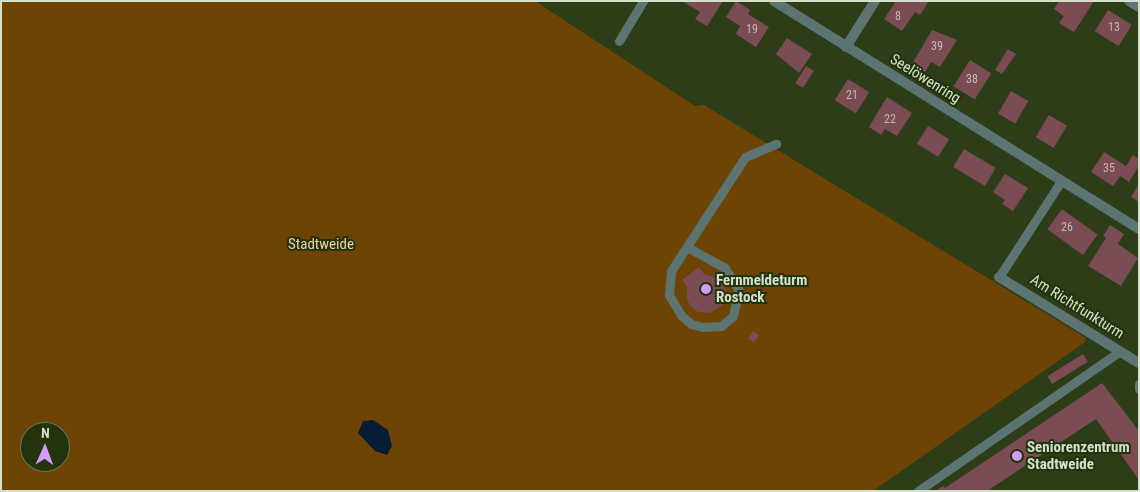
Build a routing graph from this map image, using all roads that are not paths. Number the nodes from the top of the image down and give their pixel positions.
1 (643, 1) edge
2 (774, 1) edge
3 (875, 1) edge
4 (1130, 1) edge
5 (1139, 7) edge
6 (619, 41) dead end
7 (846, 47) junction
8 (776, 144) dead end
9 (1061, 182) junction
10 (1139, 229) edge
11 (687, 247) junction
12 (999, 277) joint
13 (1120, 351) junction
14 (1139, 363) edge
15 (1139, 384) edge
16 (1139, 389) edge
17 (918, 491) edge

1 - 6 lane
2 - 7 street, Seelöwenring
3 - 7 street
4 - 5 street
7 - 9 street, Seelöwenring
8 - 11 lane
9 - 10 street, Seelöwenring
9 - 12 lane
11 - 11 lane
12 - 13 street, Am Richtfunkturm
13 - 14 street, Am Richtfunkturm
13 - 17 lane
15 - 16 lane

